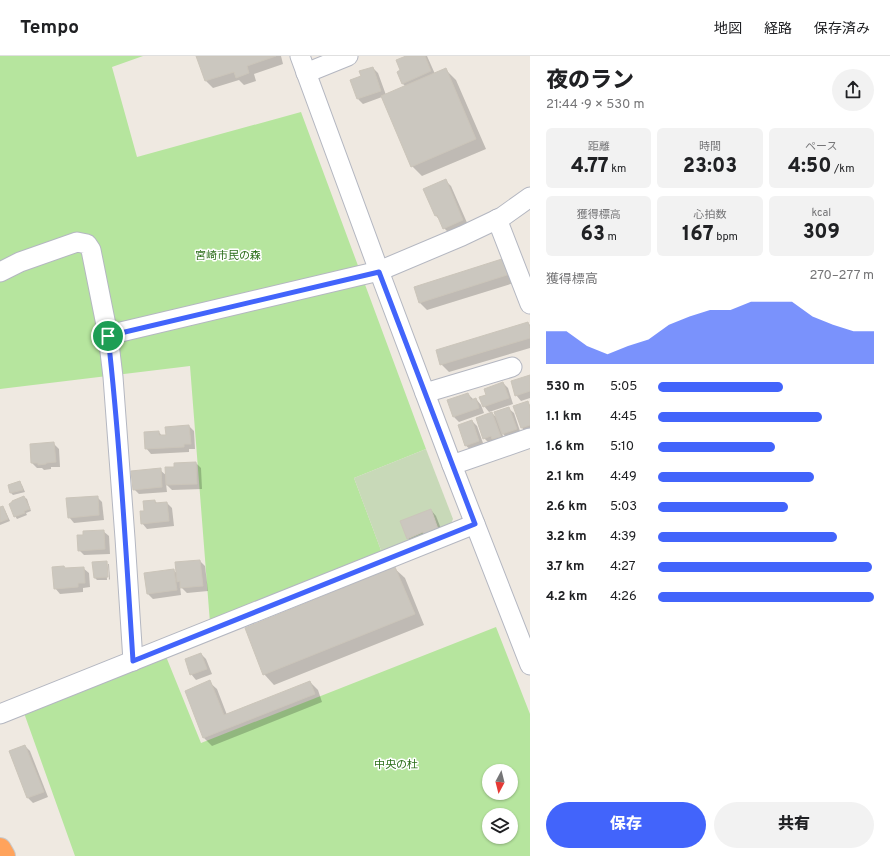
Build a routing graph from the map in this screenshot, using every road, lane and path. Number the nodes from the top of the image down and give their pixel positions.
1 (348, 56) edge
2 (303, 65) edge
3 (530, 197) edge
4 (497, 219) junction
5 (0, 272) edge
6 (379, 272) junction
7 (530, 304) edge
8 (108, 336) junction
9 (512, 367) dead end
10 (425, 393) junction
11 (530, 438) edge
12 (452, 465) junction
13 (475, 524) junction
14 (133, 661) junction
15 (530, 665) edge
16 (0, 713) edge
17 (0, 849) edge
18 (4, 856) edge

1 - 2 street
2 - 6 street
3 - 4 street
4 - 6 street
4 - 7 street
5 - 8 street
6 - 8 street
6 - 10 street
8 - 14 street
9 - 10 street
10 - 12 street
11 - 12 street
12 - 13 street
13 - 14 street
13 - 15 street
14 - 16 street
17 - 18 highway

